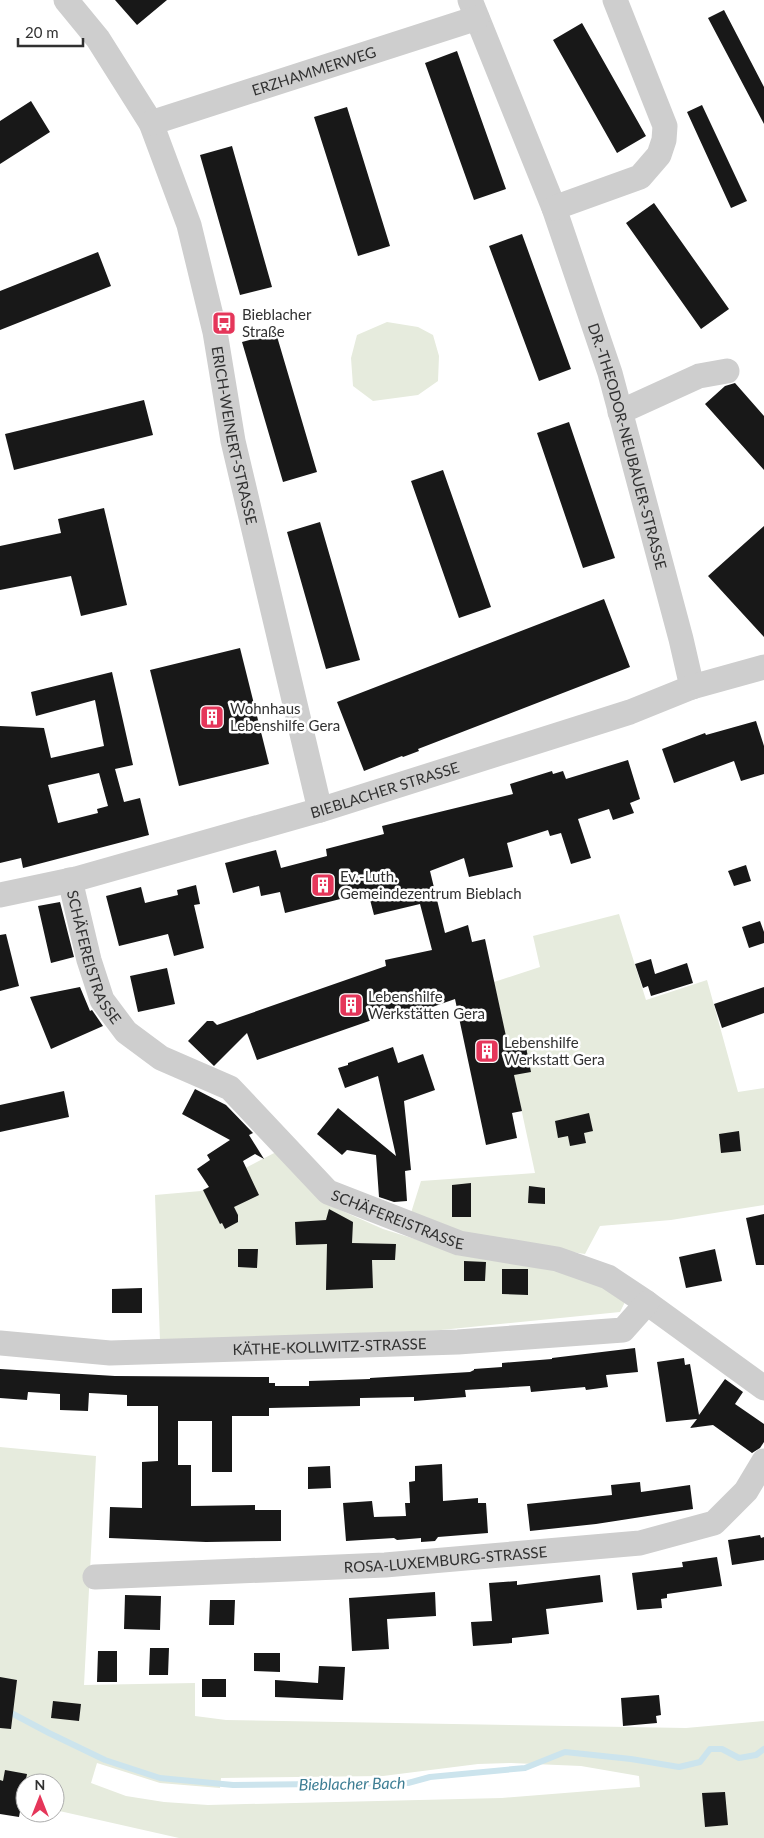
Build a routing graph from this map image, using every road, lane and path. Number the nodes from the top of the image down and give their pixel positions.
1 (66, 0) edge
2 (615, 0) edge
3 (474, 9) edge
4 (151, 123) junction
5 (554, 208) junction
6 (727, 371) dead end
7 (620, 412) junction
8 (764, 667) edge
9 (692, 687) junction
10 (320, 810) junction
11 (70, 880) junction
12 (0, 894) edge
13 (647, 1303) junction
14 (0, 1343) edge
15 (764, 1388) edge
16 (764, 1461) edge
17 (95, 1577) dead end

1 - 4 street, ERICH-WEINERT-STRASSE
2 - 5 street
3 - 4 street, ERZHAMMERWEG
3 - 5 street, DR.-THEODOR-NEUBAUER-STRASSE
4 - 10 street, ERICH-WEINERT-STRASSE
5 - 7 street, DR.-THEODOR-NEUBAUER-STRASSE
6 - 7 street
7 - 9 street, DR.-THEODOR-NEUBAUER-STRASSE
8 - 9 street, BIEBLACHER STRASSE
9 - 10 street, BIEBLACHER STRASSE
10 - 11 street, BIEBLACHER STRASSE
11 - 12 street, BIEBLACHER STRASSE
11 - 13 street, SCHÄFEREISTRASSE
13 - 14 street, KÄTHE-KOLLWITZ-STRASSE
13 - 15 street, SCHÄFEREISTRASSE
16 - 17 street, ROSA-LUXEMBURG-STRASSE

